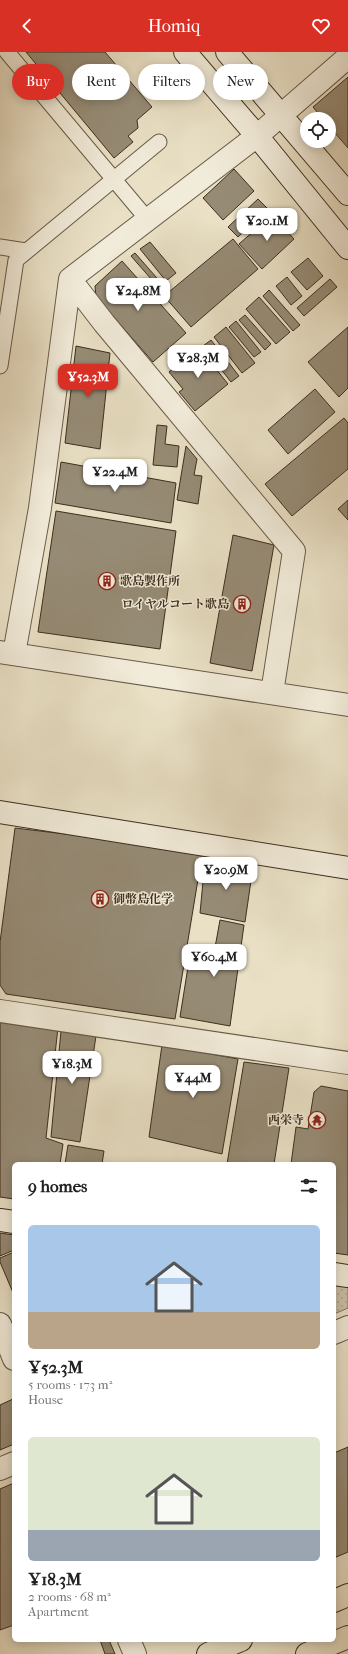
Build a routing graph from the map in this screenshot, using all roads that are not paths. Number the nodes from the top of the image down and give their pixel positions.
1 (7, 52) edge
2 (185, 52) edge
3 (227, 52) edge
4 (348, 57) edge
5 (281, 116) junction
6 (257, 136) junction
7 (159, 142) dead end
8 (114, 179) junction
9 (348, 194) edge
10 (148, 220) junction
11 (0, 247) edge
12 (348, 248) edge
13 (26, 251) junction
14 (70, 279) junction
15 (0, 366) edge
16 (7, 653) edge
17 (272, 693) junction
18 (348, 705) edge
19 (0, 812) edge
20 (348, 868) edge
21 (0, 1011) edge
22 (348, 1063) edge
23 (0, 1220) edge
24 (12, 1222) edge
25 (336, 1274) edge
26 (348, 1276) edge
27 (0, 1324) edge
28 (348, 1327) edge
29 (336, 1332) edge
30 (12, 1354) edge
31 (12, 1464) edge
32 (0, 1469) edge
33 (348, 1595) edge
34 (336, 1600) edge
35 (348, 1636) edge
36 (336, 1641) edge
37 (130, 1642) edge
38 (236, 1642) edge
39 (334, 1642) edge
40 (134, 1654) edge
41 (208, 1654) edge
42 (307, 1654) edge

1 - 8 lane
2 - 6 street
3 - 5 street
4 - 5 street
5 - 6 street
5 - 9 street
6 - 10 street
6 - 12 street
7 - 8 lane
8 - 10 lane
8 - 13 lane
10 - 14 street
11 - 13 lane
13 - 15 lane
14 - 16 street
14 - 17 street
16 - 17 street
17 - 18 street
19 - 20 street
21 - 22 street
23 - 24 street
25 - 26 street
27 - 30 street
28 - 29 street
31 - 32 street
33 - 34 main road
35 - 36 main road
37 - 40 street
38 - 41 main road
39 - 42 main road

